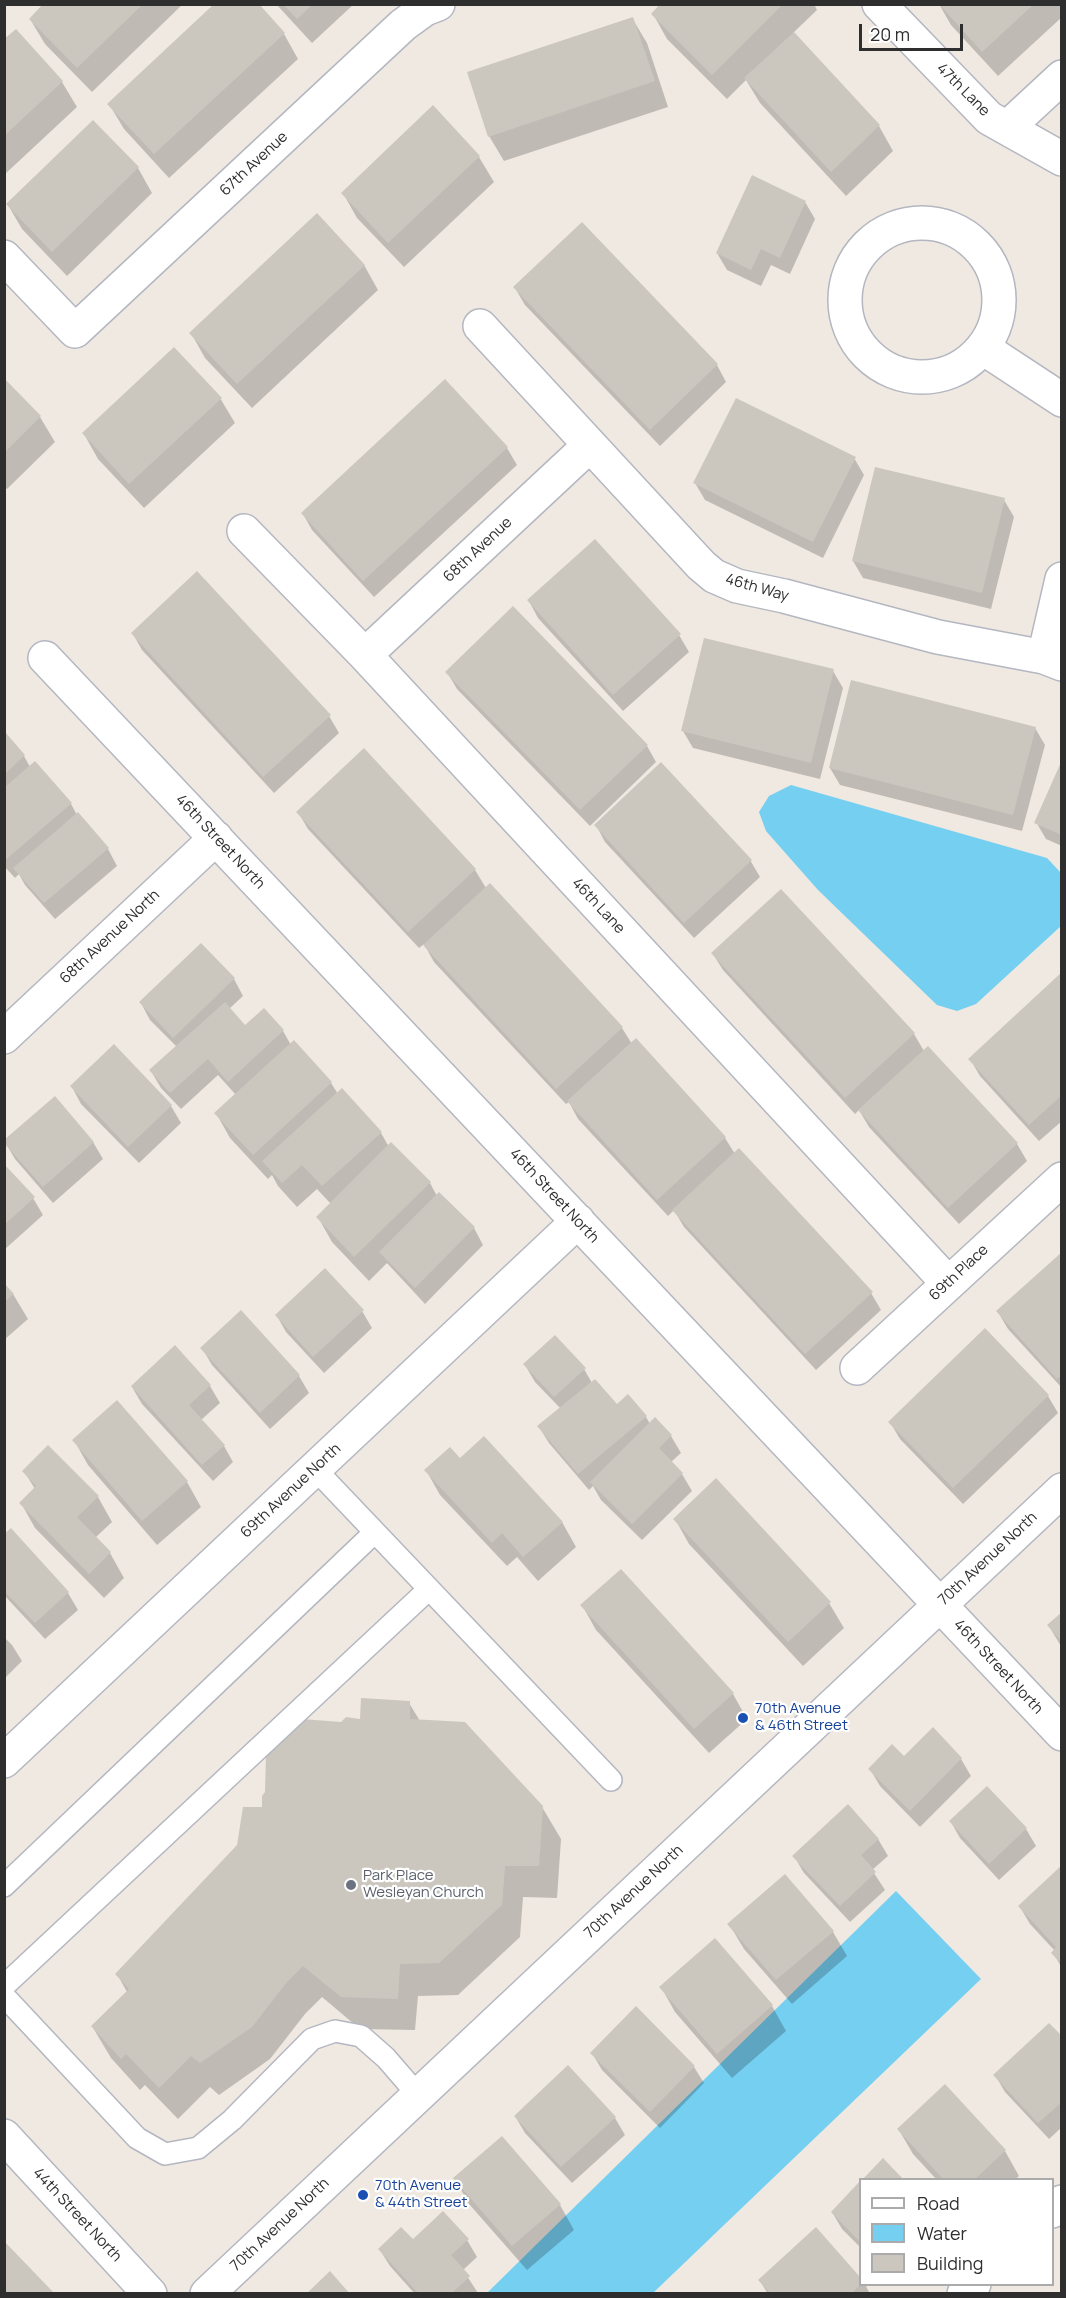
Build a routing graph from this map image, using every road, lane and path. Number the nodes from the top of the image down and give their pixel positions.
1 (438, 4) edge
2 (879, 4) edge
3 (1062, 77) edge
4 (1008, 127) junction
5 (1062, 159) edge
6 (4, 257) edge
7 (480, 326) dead end
8 (983, 348) junction
9 (1062, 400) edge
10 (590, 445) junction
11 (244, 531) dead end
12 (1062, 579) edge
13 (365, 655) junction
14 (45, 658) dead end
15 (1053, 661) edge
16 (216, 838) junction
17 (4, 1037) edge
18 (1062, 1179) edge
19 (578, 1221) junction
20 (948, 1283) junction
21 (857, 1368) dead end
22 (315, 1469) junction
23 (1062, 1491) edge
24 (375, 1532) junction
25 (429, 1589) junction
26 (940, 1605) junction
27 (1062, 1734) edge
28 (4, 1761) edge
29 (612, 1780) dead end
30 (4, 1886) edge
31 (4, 1986) edge
32 (4, 1996) edge
33 (418, 2095) junction
34 (4, 2136) edge
35 (150, 2294) edge
36 (207, 2294) edge

1 - 6 street, 67th Avenue
2 - 4 street, 47th Lane
3 - 4 street
4 - 5 street, 47th Lane
7 - 10 street, 46th Way
8 - 8 street
8 - 9 street
10 - 13 street, 68th Avenue
10 - 15 street, 46th Way
11 - 13 street, 46th Lane
12 - 15 street
13 - 20 street, 46th Lane
14 - 16 street, 46th Street North
16 - 17 street, 68th Avenue North
16 - 19 street, 46th Street North
18 - 20 street, 69th Place
19 - 22 street, 69th Avenue North
19 - 26 street, 46th Street North
20 - 21 street, 69th Place
22 - 24 lane
22 - 28 street, 69th Avenue North
23 - 26 street, 70th Avenue North
24 - 25 lane
24 - 30 lane
25 - 29 lane
25 - 31 lane
26 - 27 street, 46th Street North
26 - 33 street, 70th Avenue North
32 - 33 lane
33 - 36 street, 70th Avenue North
34 - 35 street, 44th Street North

